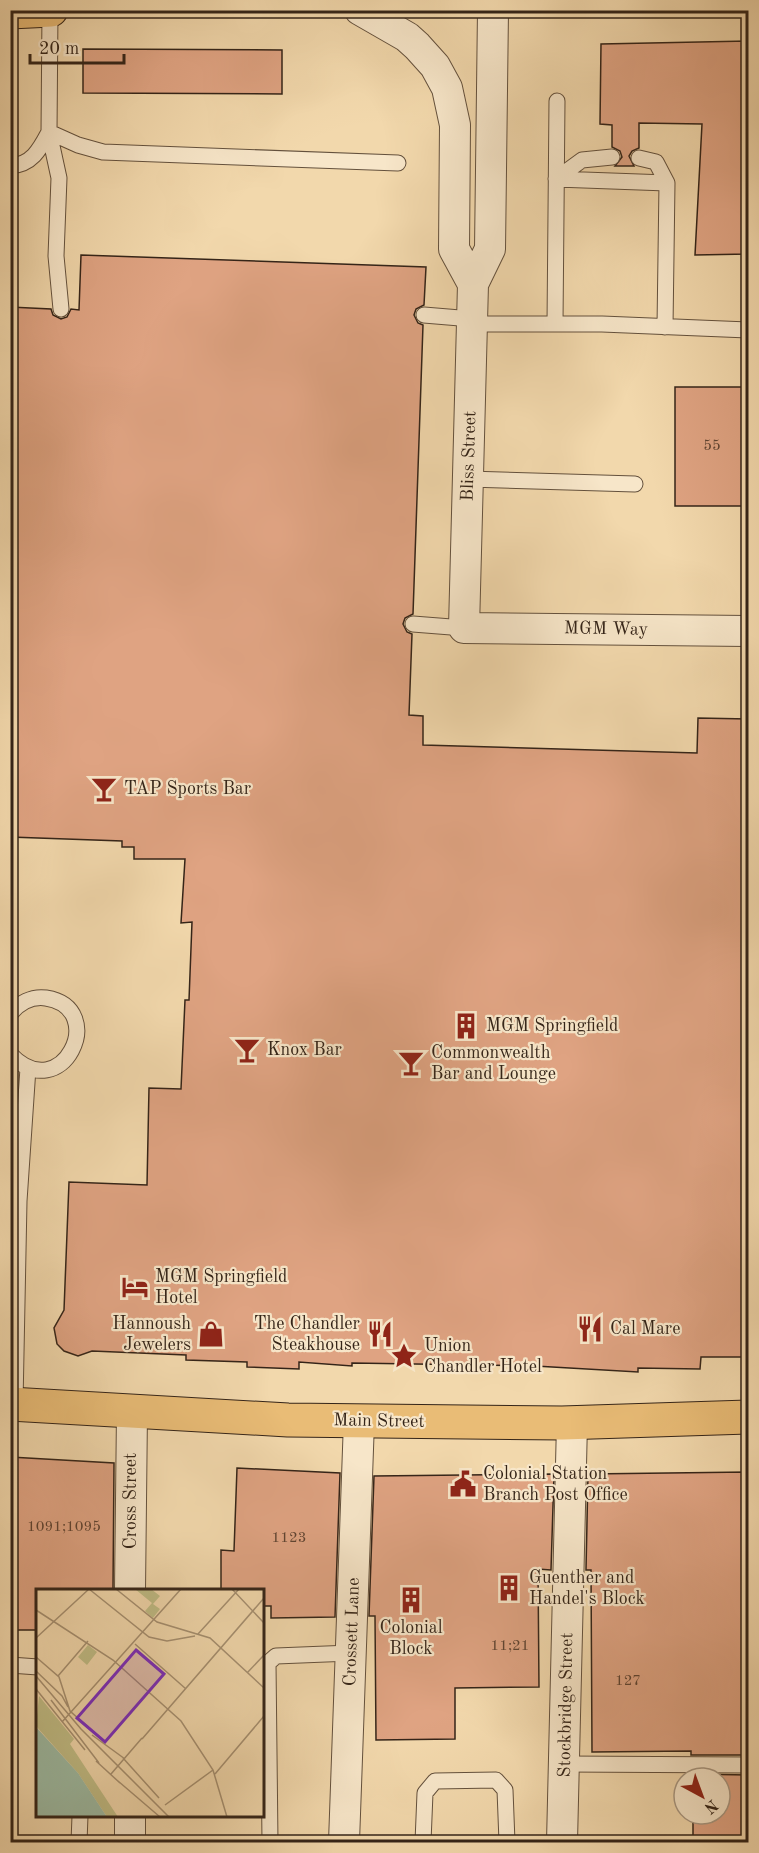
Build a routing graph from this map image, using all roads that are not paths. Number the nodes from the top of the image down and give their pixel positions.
1 (50, 10) edge
2 (360, 10) edge
3 (493, 10) edge
4 (10, 12) edge
5 (557, 101) dead end
6 (49, 132) junction
7 (612, 157) dead end
8 (639, 158) dead end
9 (398, 162) dead end
10 (10, 166) edge
11 (556, 179) junction
12 (667, 183) junction
13 (473, 284) junction
14 (62, 309) dead end
15 (424, 315) dead end
16 (472, 322) junction
17 (555, 324) junction
18 (664, 327) junction
19 (748, 330) edge
20 (468, 480) junction
21 (634, 484) dead end
22 (413, 624) dead end
23 (464, 627) junction
24 (748, 631) edge
25 (10, 1014) edge
26 (10, 1054) edge
27 (28, 1068) junction
28 (13, 1404) edge
29 (132, 1412) junction
30 (748, 1417) edge
31 (359, 1421) junction
32 (572, 1423) junction
33 (130, 1589) edge
34 (351, 1653) junction
35 (10, 1665) edge
36 (36, 1667) edge
37 (564, 1764) junction
38 (748, 1765) edge
39 (80, 1817) edge
40 (130, 1817) edge
41 (79, 1842) edge
42 (130, 1842) edge
43 (270, 1842) edge
44 (344, 1842) edge
45 (423, 1842) edge
46 (507, 1842) edge
47 (562, 1842) edge

1 - 4 main road
1 - 6 lane
2 - 13 street
3 - 13 street, Bliss Street
5 - 11 lane
6 - 9 lane
6 - 10 lane
6 - 14 lane
7 - 11 lane
8 - 12 lane
11 - 12 lane
11 - 17 lane
12 - 18 lane
13 - 16 street, Bliss Street
15 - 16 lane
16 - 17 lane
16 - 20 street, Bliss Street
17 - 18 lane
18 - 19 lane
20 - 21 lane
20 - 23 street, Bliss Street
22 - 23 lane
23 - 24 street, MGM Way
25 - 27 lane
26 - 27 lane
27 - 28 lane
28 - 29 main road, Main Street
29 - 31 main road, Main Street
29 - 33 street, Cross Street
30 - 32 main road, Main Street
31 - 32 main road, Main Street
31 - 34 street, Crossett Lane
32 - 37 street, Stockbridge Street
34 - 43 lane
34 - 44 street, Crossett Lane
35 - 36 lane
37 - 38 lane
37 - 47 street, Stockbridge Street
39 - 41 lane
40 - 42 street
45 - 46 lane

